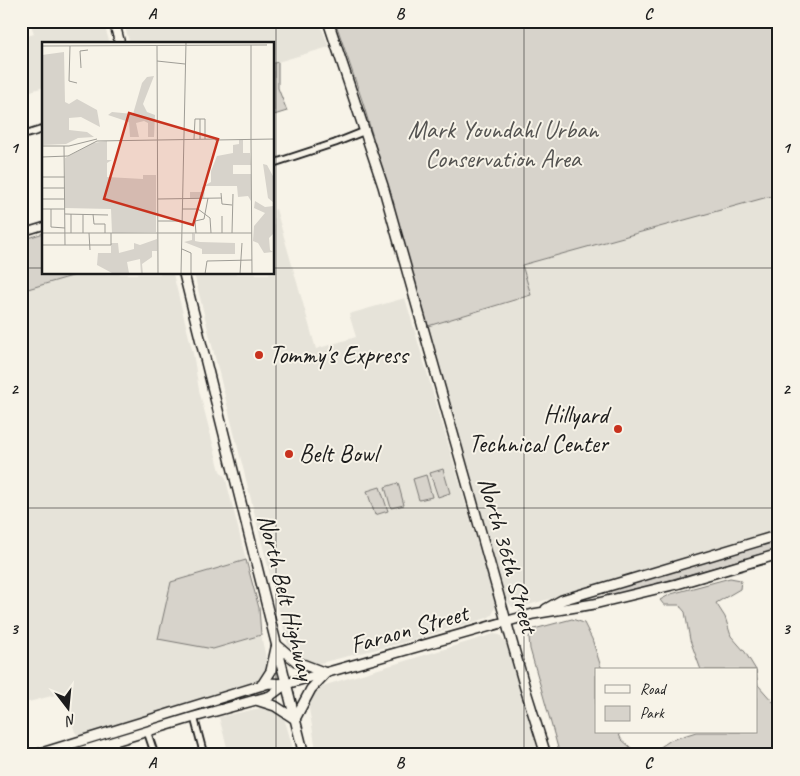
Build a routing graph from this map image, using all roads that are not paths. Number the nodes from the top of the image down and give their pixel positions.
1 (114, 21) edge
2 (328, 21) edge
3 (119, 42) edge
4 (42, 130) edge
5 (365, 131) junction
6 (21, 136) edge
7 (275, 163) edge
8 (42, 227) edge
9 (21, 233) edge
10 (184, 275) edge
11 (779, 535) edge
12 (779, 554) edge
13 (543, 611) junction
14 (507, 622) junction
15 (277, 645) junction
16 (326, 673) junction
17 (286, 684) junction
18 (262, 685) junction
19 (256, 700) junction
20 (194, 717) junction
21 (295, 720) junction
22 (147, 732) junction
23 (106, 744) junction
24 (35, 755) edge
25 (69, 755) edge
26 (109, 755) edge
27 (154, 755) edge
28 (204, 755) edge
29 (304, 755) edge
30 (546, 755) edge

1 - 3 main road
2 - 5 main road, North 36th Street
4 - 6 street
5 - 7 street
5 - 14 main road, North 36th Street
8 - 9 street
10 - 15 main road, North Belt Highway
11 - 13 main road, Faraon Street
12 - 13 main road, Faraon Street
13 - 14 main road, Faraon Street
14 - 16 main road, Faraon Street
14 - 30 main road, North 36th Street
15 - 16 main road
15 - 17 main road, North Belt Highway
15 - 18 main road
16 - 17 main road, Faraon Street
16 - 21 main road
17 - 18 main road, Faraon Street
17 - 19 main road, Faraon Street
17 - 21 main road, North Belt Highway
18 - 24 main road, Faraon Street
19 - 20 main road, Faraon Street
19 - 21 main road
20 - 22 main road, Faraon Street
20 - 28 street
21 - 29 main road, North Belt Highway
22 - 23 main road, Faraon Street
22 - 27 street
23 - 25 main road, Faraon Street
23 - 26 street

